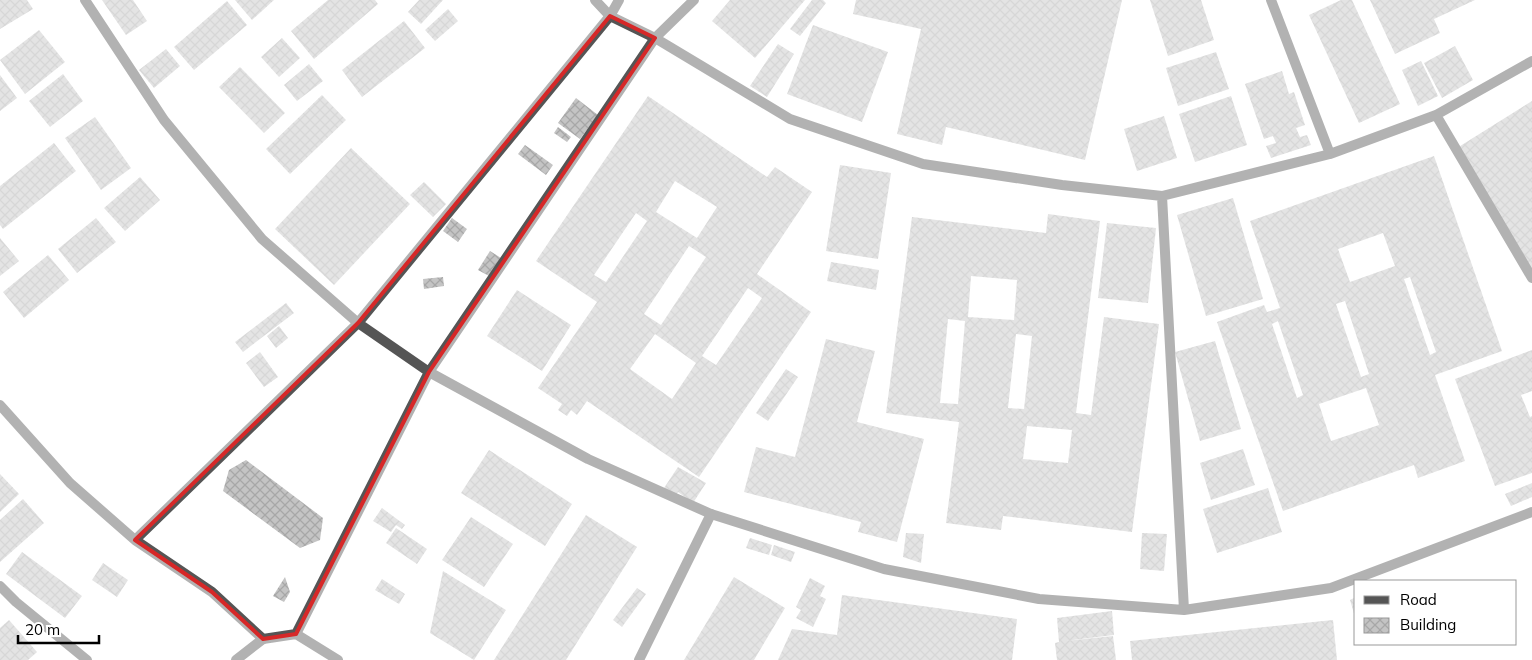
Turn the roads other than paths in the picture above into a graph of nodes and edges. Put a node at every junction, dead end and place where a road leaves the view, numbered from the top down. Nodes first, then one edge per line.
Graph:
1 (85, 0) edge
2 (595, 0) edge
3 (619, 0) edge
4 (694, 0) edge
5 (1271, 0) edge
6 (610, 16) junction
7 (655, 38) junction
8 (1532, 60) edge
9 (1436, 115) junction
10 (1330, 154) junction
11 (1162, 196) junction
12 (1532, 278) edge
13 (358, 323) junction
14 (429, 372) junction
15 (0, 405) edge
16 (1532, 512) edge
17 (711, 514) junction
18 (135, 540) junction
19 (0, 586) edge
20 (1184, 610) junction
21 (296, 634) junction
22 (263, 639) junction
23 (87, 660) edge
24 (236, 660) edge
25 (338, 660) edge
26 (639, 660) edge

1 - 13 street
2 - 6 street
3 - 6 street
4 - 7 street
5 - 10 street
6 - 7 street
6 - 13 street
7 - 11 street
7 - 14 street
8 - 9 street
9 - 10 street
9 - 12 street
10 - 11 street
11 - 20 street
13 - 14 street
13 - 18 street
14 - 17 street
14 - 21 street
15 - 18 street
16 - 20 street
17 - 20 street
17 - 26 street
18 - 22 street
19 - 23 street
21 - 22 street
21 - 25 street
22 - 24 street

